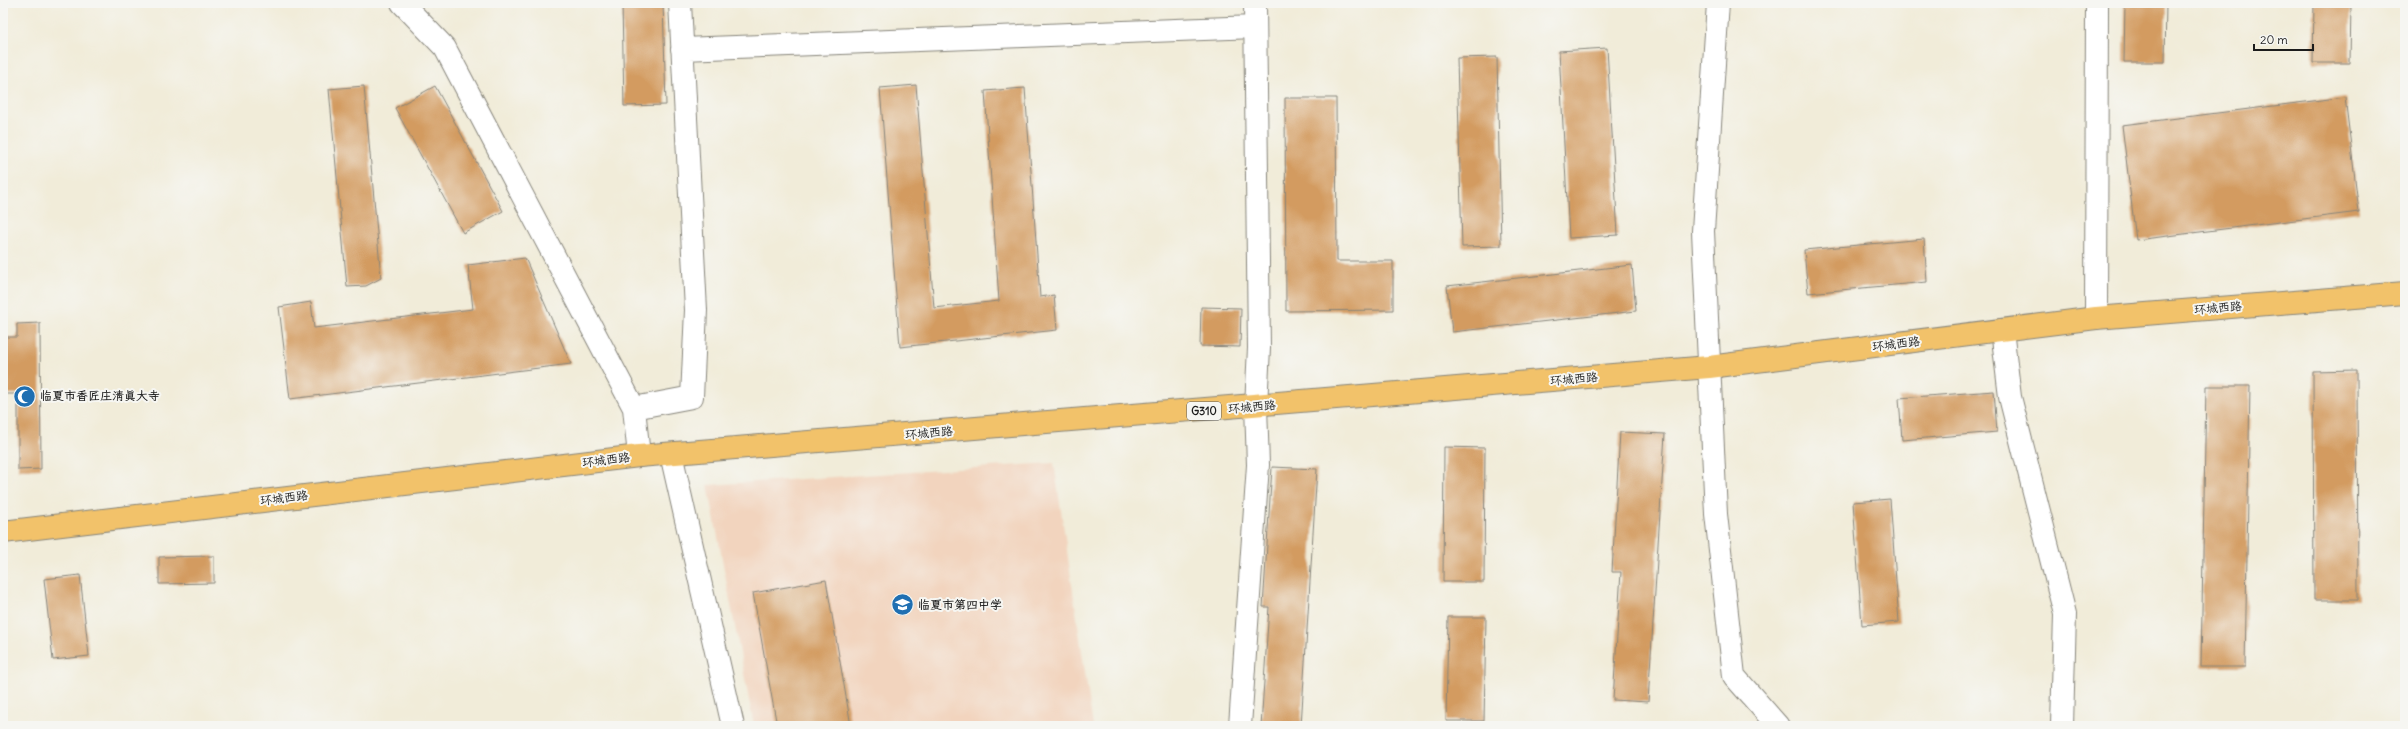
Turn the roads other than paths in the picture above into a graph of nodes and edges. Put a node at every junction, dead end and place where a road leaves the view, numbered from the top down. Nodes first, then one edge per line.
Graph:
1 (402, 3) edge
2 (680, 3) edge
3 (1255, 3) edge
4 (1718, 3) edge
5 (2097, 3) edge
6 (1255, 28) junction
7 (682, 50) junction
8 (2405, 293) edge
9 (2096, 318) junction
10 (2002, 330) junction
11 (1709, 367) junction
12 (1256, 406) junction
13 (634, 408) junction
14 (671, 454) junction
15 (639, 456) junction
16 (3, 532) edge
17 (733, 726) edge
18 (1240, 726) edge
19 (1778, 726) edge
20 (2062, 726) edge

1 - 13 street
2 - 7 street
3 - 6 street
4 - 11 street
5 - 9 street
6 - 7 street
6 - 12 street
7 - 13 street
8 - 9 highway, 环城西路 / G310
9 - 10 highway, 环城西路 / G310
10 - 11 highway, 环城西路 / G310
10 - 20 street
11 - 12 highway, 环城西路 / G310
11 - 19 street
12 - 14 highway, 环城西路 / G310
12 - 18 street
13 - 15 street
14 - 15 highway, 环城西路 / G310
14 - 17 street
15 - 16 highway, 环城西路 / G310

